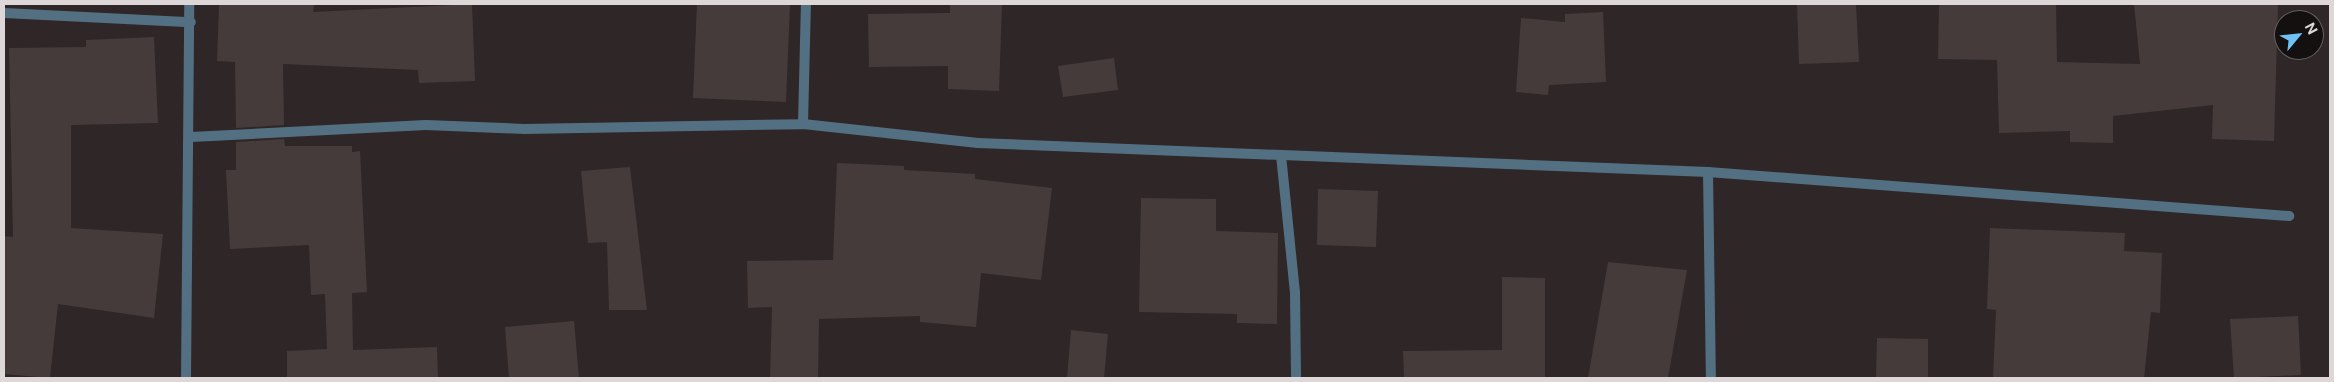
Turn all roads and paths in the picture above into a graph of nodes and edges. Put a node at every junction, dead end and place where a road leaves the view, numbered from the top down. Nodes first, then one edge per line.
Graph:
1 (189, 4) edge
2 (806, 4) edge
3 (4, 13) edge
4 (191, 22) junction
5 (803, 124) junction
6 (191, 137) junction
7 (1280, 155) junction
8 (1708, 172) junction
9 (2289, 216) dead end
10 (186, 378) edge
11 (1296, 378) edge
12 (1711, 378) edge

1 - 4 street
2 - 5 street
3 - 4 street
4 - 6 street
5 - 6 street
5 - 7 street
6 - 10 street
7 - 8 street
7 - 11 street
8 - 9 street
8 - 12 street

